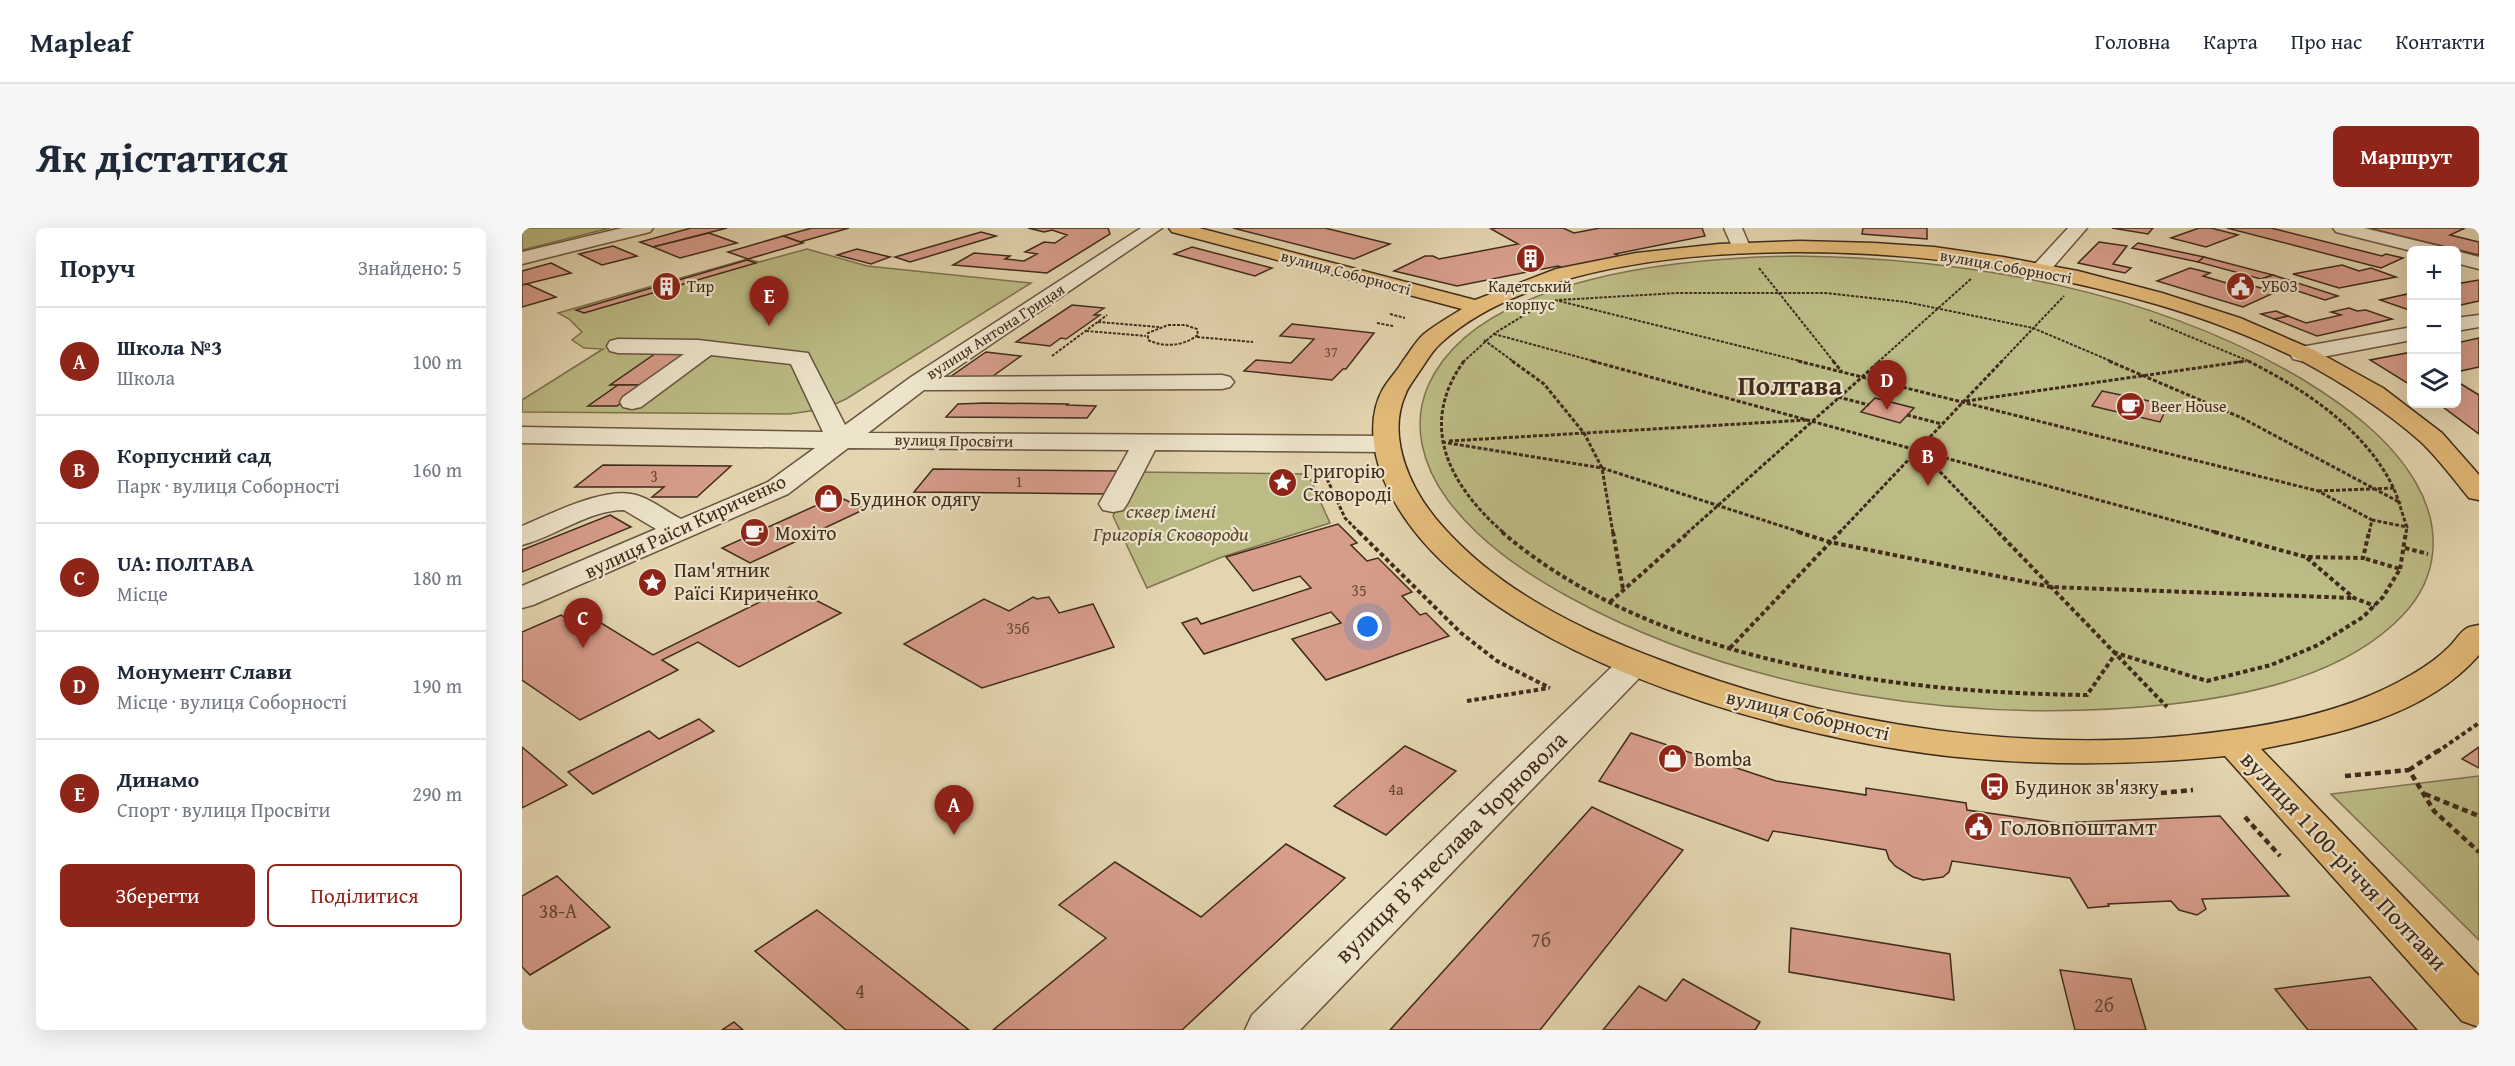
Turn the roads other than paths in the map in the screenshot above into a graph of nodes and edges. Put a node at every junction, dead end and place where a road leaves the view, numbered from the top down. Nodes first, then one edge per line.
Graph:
1 (644, 228) edge
2 (1153, 228) edge
3 (1178, 228) edge
4 (2078, 228) edge
5 (2342, 228) edge
6 (1737, 237) edge
7 (2415, 246) edge
8 (522, 258) edge
9 (2461, 258) edge
10 (2479, 262) edge
11 (2040, 270) junction
12 (1486, 320) junction
13 (2479, 321) edge
14 (2461, 324) edge
15 (2407, 334) edge
16 (618, 346) dead end
17 (706, 348) junction
18 (2301, 354) junction
19 (919, 382) junction
20 (1222, 382) dead end
21 (632, 402) dead end
22 (523, 436) edge
23 (840, 440) junction
24 (1146, 442) junction
25 (1387, 444) junction
26 (2479, 492) edge
27 (1113, 504) dead end
28 (680, 531) junction
29 (522, 536) edge
30 (522, 598) edge
31 (2479, 635) edge
32 (1634, 664) junction
33 (2234, 743) junction
34 (2479, 1006) edge
35 (1269, 1030) edge

1 - 8 street
2 - 19 street, вулиця Антона Грицая
3 - 12 main road, вулиця Соборності
4 - 11 street
5 - 7 street
6 - 11 main road, вулиця Соборності
6 - 12 main road, вулиця Соборності
9 - 10 street
11 - 18 main road, вулиця Соборності
12 - 25 main road, вулиця Соборності
13 - 14 street
15 - 18 street
16 - 17 street
17 - 21 street
17 - 23 street
18 - 26 main road, вулиця Соборності
19 - 20 street
19 - 23 street, вулиця Антона Грицая
22 - 23 street, вулиця Просвіти
23 - 24 street, вулиця Просвіти
23 - 28 street, вулиця Раїси Кириченко
24 - 25 street, вулиця Просвіти
24 - 27 street
25 - 32 main road, вулиця Соборності
28 - 29 street
28 - 30 street, вулиця Раїси Кириченко
31 - 33 main road, вулиця Соборності
32 - 33 main road, вулиця Соборності
32 - 35 street, вулиця Вʼячеслава Чорновола
33 - 34 main road, вулиця 1100-річчя Полтави

